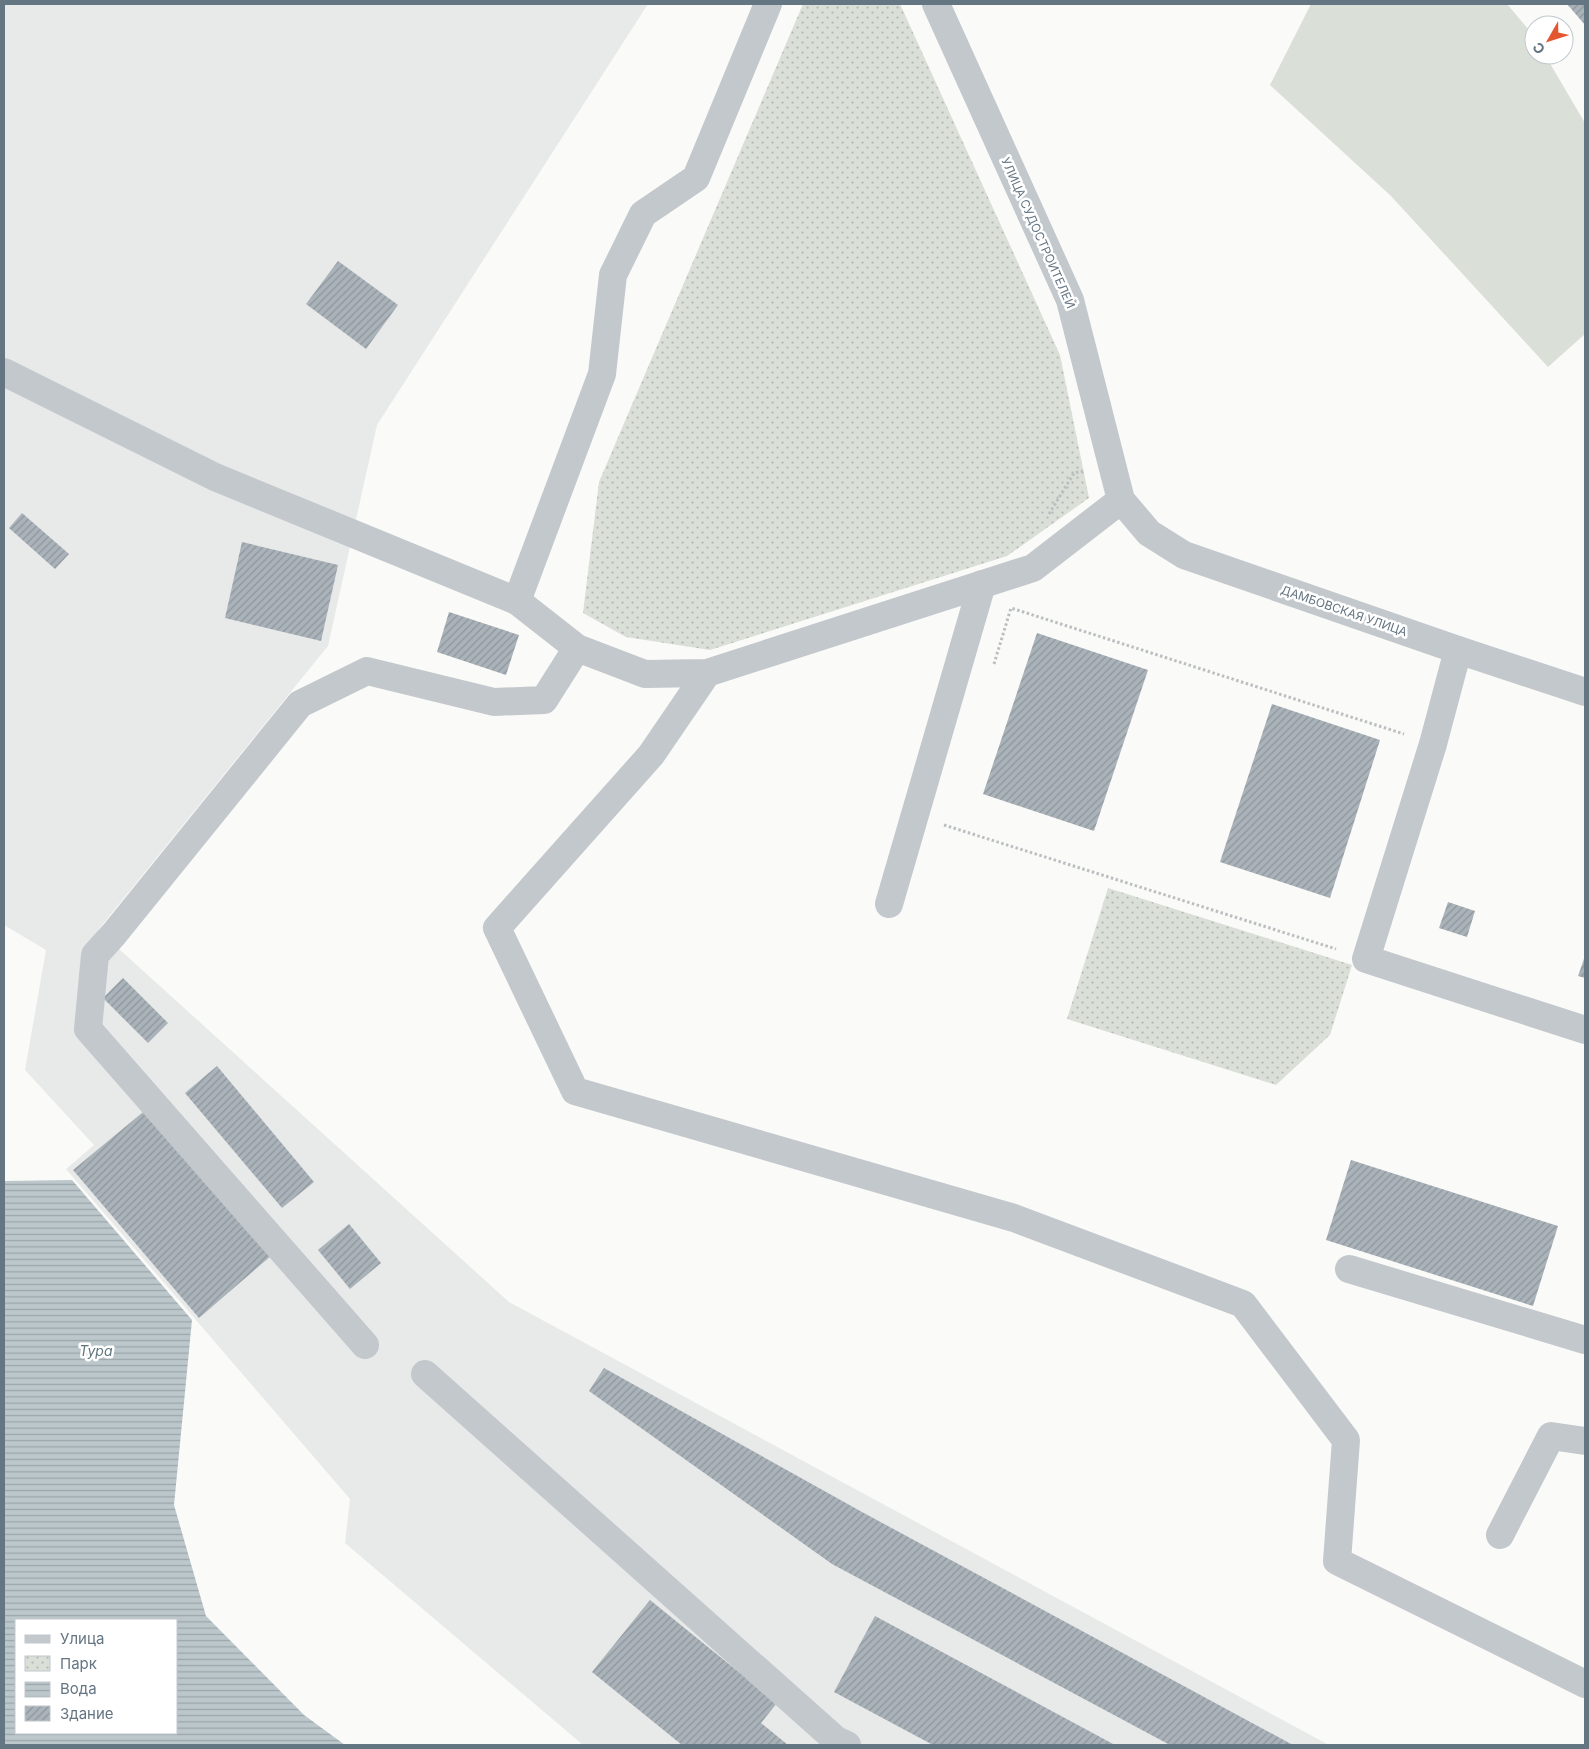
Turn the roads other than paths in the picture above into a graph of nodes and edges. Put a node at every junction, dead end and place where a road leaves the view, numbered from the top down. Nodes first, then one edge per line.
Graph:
1 (768, 4) edge
2 (936, 4) edge
3 (4, 372) edge
4 (1121, 500) junction
5 (982, 584) junction
6 (518, 601) junction
7 (577, 648) junction
8 (1458, 650) junction
9 (706, 673) junction
10 (1585, 692) edge
11 (889, 904) dead end
12 (1585, 1030) edge
13 (1349, 1269) dead end
14 (1585, 1340) edge
15 (365, 1345) dead end
16 (425, 1374) dead end
17 (1585, 1441) edge
18 (1500, 1535) dead end
19 (1585, 1684) edge
20 (847, 1745) edge

1 - 6 street
2 - 4 street, УЛИЦА СУДОСТРОИТЕЛЕЙ
3 - 6 street
4 - 5 street
4 - 8 street, ДАМБОВСКАЯ УЛИЦА
5 - 9 street
5 - 11 street
6 - 7 street
7 - 9 street
7 - 15 street
8 - 10 street, ДАМБОВСКАЯ УЛИЦА
8 - 12 street
9 - 19 street
13 - 14 street
16 - 20 street
17 - 18 street

